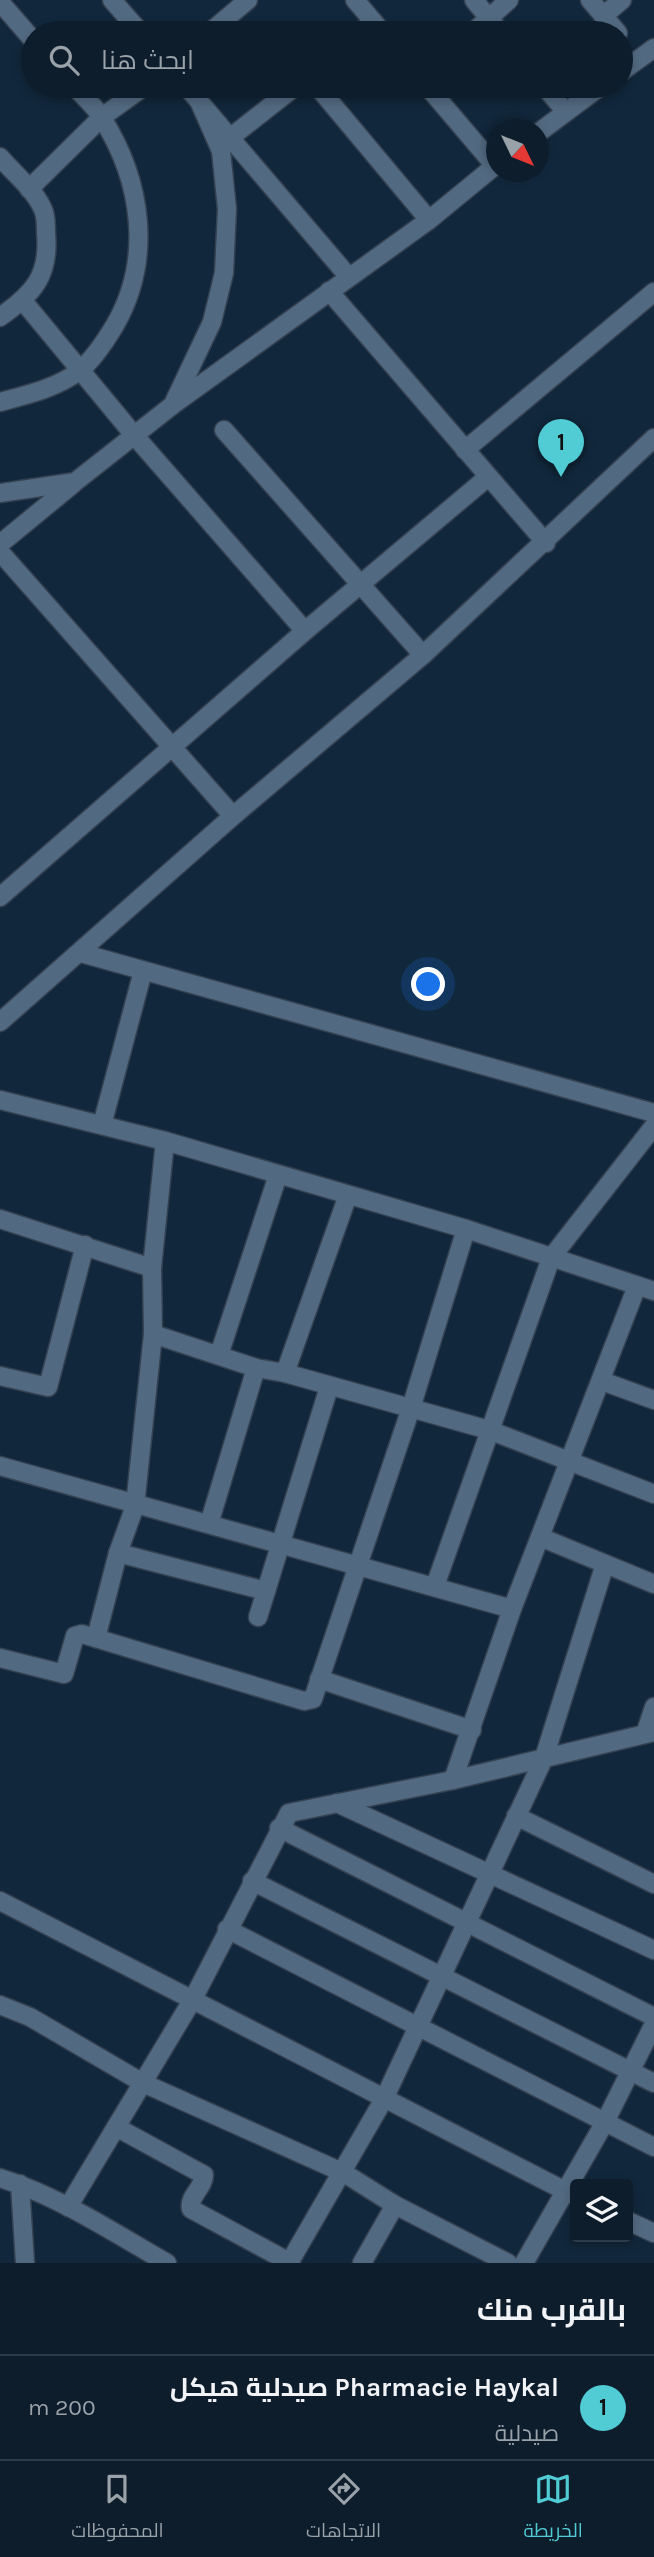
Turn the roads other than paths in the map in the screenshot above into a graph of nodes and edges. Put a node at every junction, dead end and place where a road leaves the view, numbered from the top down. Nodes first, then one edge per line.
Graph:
1 (247, 0) edge
2 (355, 0) edge
3 (474, 0) edge
4 (509, 0) edge
5 (590, 0) edge
6 (622, 0) edge
7 (113, 1) edge
8 (0, 2) edge
9 (603, 16) junction
10 (489, 18) junction
11 (130, 21) edge
12 (223, 21) edge
13 (367, 21) edge
14 (486, 21) edge
15 (491, 21) edge
16 (607, 21) edge
17 (21, 26) edge
18 (85, 98) edge
19 (128, 98) edge
20 (196, 98) edge
21 (281, 98) edge
22 (327, 98) edge
23 (437, 98) edge
24 (554, 98) edge
25 (585, 98) edge
26 (199, 101) junction
27 (566, 112) junction
28 (102, 117) junction
29 (549, 125) edge
30 (231, 137) junction
31 (486, 154) edge
32 (2, 163) edge
33 (486, 174) edge
34 (29, 189) junction
35 (429, 220) junction
36 (348, 276) junction
37 (328, 291) junction
38 (654, 292) edge
39 (23, 301) junction
40 (0, 317) edge
41 (79, 371) junction
42 (0, 402) edge
43 (174, 404) junction
44 (224, 430) dead end
45 (134, 435) junction
46 (654, 438) edge
47 (465, 450) junction
48 (488, 477) junction
49 (75, 482) junction
50 (0, 493) edge
51 (546, 543) junction
52 (0, 544) edge
53 (0, 552) edge
54 (360, 584) junction
55 (305, 631) junction
56 (423, 656) junction
57 (174, 745) junction
58 (233, 816) junction
59 (0, 897) edge
60 (80, 953) junction
61 (144, 971) junction
62 (0, 1022) edge
63 (0, 1101) edge
64 (654, 1113) edge
65 (102, 1125) junction
66 (654, 1126) edge
67 (165, 1141) junction
68 (278, 1175) junction
69 (348, 1195) junction
70 (0, 1219) edge
71 (466, 1229) junction
72 (85, 1245) junction
73 (551, 1258) junction
74 (152, 1268) junction
75 (645, 1288) edge
76 (153, 1335) junction
77 (219, 1354) junction
78 (256, 1368) junction
79 (285, 1373) junction
80 (0, 1376) edge
81 (602, 1381) junction
82 (329, 1387) junction
83 (654, 1400) edge
84 (411, 1408) junction
85 (489, 1430) junction
86 (571, 1461) junction
87 (0, 1466) edge
88 (654, 1494) edge
89 (135, 1506) junction
90 (209, 1524) junction
91 (540, 1537) junction
92 (279, 1546) junction
93 (118, 1553) junction
94 (358, 1564) junction
95 (605, 1564) junction
96 (654, 1584) edge
97 (435, 1586) junction
98 (266, 1591) junction
99 (512, 1609) junction
100 (258, 1617) dead end
101 (96, 1638) junction
102 (0, 1658) edge
103 (319, 1679) junction
104 (654, 1707) edge
105 (472, 1730) junction
106 (649, 1733) edge
107 (544, 1758) junction
108 (453, 1780) junction
109 (337, 1803) junction
110 (516, 1816) junction
111 (279, 1828) junction
112 (488, 1873) junction
113 (252, 1881) junction
114 (654, 1884) edge
115 (0, 1901) edge
116 (466, 1922) junction
117 (227, 1929) junction
118 (654, 1950) edge
119 (442, 1976) junction
120 (194, 1999) junction
121 (0, 2005) edge
122 (654, 2017) edge
123 (654, 2024) edge
124 (419, 2027) junction
125 (631, 2071) junction
126 (143, 2083) junction
127 (654, 2083) edge
128 (384, 2099) junction
129 (605, 2122) junction
130 (116, 2127) junction
131 (654, 2147) edge
132 (344, 2173) junction
133 (0, 2178) edge
134 (577, 2179) edge
135 (20, 2184) junction
136 (570, 2194) edge
137 (395, 2205) junction
138 (68, 2207) junction
139 (633, 2223) edge
140 (654, 2233) edge
141 (368, 2261) edge
142 (25, 2263) edge
143 (167, 2263) edge
144 (290, 2263) edge
145 (508, 2263) edge
146 (524, 2263) edge

1 - 12 street
2 - 13 street
3 - 10 street
4 - 10 street
5 - 9 street
6 - 9 street
7 - 11 street
8 - 17 street
9 - 16 street
10 - 14 street
10 - 15 street
18 - 28 street
19 - 28 street
20 - 26 street
21 - 30 street
22 - 35 street
23 - 31 street
24 - 27 street
25 - 27 street
26 - 30 street
26 - 43 street
27 - 29 street
28 - 34 street
28 - 41 street
30 - 36 street
32 - 34 street
33 - 35 street
34 - 39 street
35 - 36 street
36 - 37 street
37 - 43 street
37 - 47 street
38 - 47 street
39 - 40 street
39 - 41 street
41 - 42 street
41 - 45 street
43 - 45 street
44 - 54 street
45 - 49 street
45 - 55 street
46 - 51 street
47 - 48 street
48 - 51 street
48 - 54 street
49 - 50 street
49 - 52 street
51 - 56 street
53 - 57 street
54 - 55 street
54 - 56 street
55 - 57 street
56 - 58 street
57 - 58 street
57 - 59 street
58 - 60 street
60 - 61 street
60 - 62 street
61 - 64 street
61 - 65 street
63 - 65 street
65 - 67 street
66 - 73 street
67 - 68 street
67 - 74 street
68 - 69 street
68 - 77 street
69 - 71 street
69 - 79 street
70 - 72 street
71 - 73 street
71 - 84 street
72 - 74 street
72 - 80 street
73 - 75 street
73 - 85 street
74 - 76 street
75 - 81 street
76 - 77 street
76 - 89 street
77 - 78 street
78 - 79 street
78 - 90 street
79 - 82 street
81 - 83 street
81 - 86 street
82 - 84 street
82 - 92 street
84 - 85 street
84 - 94 street
85 - 86 street
85 - 97 street
86 - 88 street
86 - 91 street
87 - 89 street
89 - 90 street
89 - 93 street
90 - 92 street
91 - 95 street
91 - 99 street
92 - 94 street
92 - 98 street
93 - 98 street
93 - 101 street
94 - 97 street
94 - 103 street
95 - 96 street
95 - 107 street
97 - 99 street
98 - 100 street
99 - 105 street
101 - 102 street
101 - 103 street
103 - 105 street
104 - 106 street
105 - 108 street
106 - 107 street
107 - 108 street
107 - 110 street
108 - 109 street
109 - 111 street
109 - 112 street
110 - 112 street
110 - 114 street
111 - 113 street
111 - 116 street
112 - 116 street
112 - 118 street
113 - 117 street
113 - 119 street
115 - 120 street
116 - 119 street
116 - 122 street
117 - 120 street
117 - 124 street
119 - 124 street
119 - 125 street
120 - 126 street
120 - 128 street
121 - 126 street
123 - 125 street
124 - 128 street
124 - 129 street
125 - 127 street
125 - 129 street
126 - 130 street
126 - 132 street
128 - 132 street
128 - 136 street
129 - 131 street
129 - 134 street
130 - 138 street
130 - 144 street
132 - 137 street
132 - 144 street
133 - 135 street
135 - 138 street
135 - 142 street
136 - 146 street
137 - 141 street
137 - 145 street
138 - 143 street
139 - 140 street

